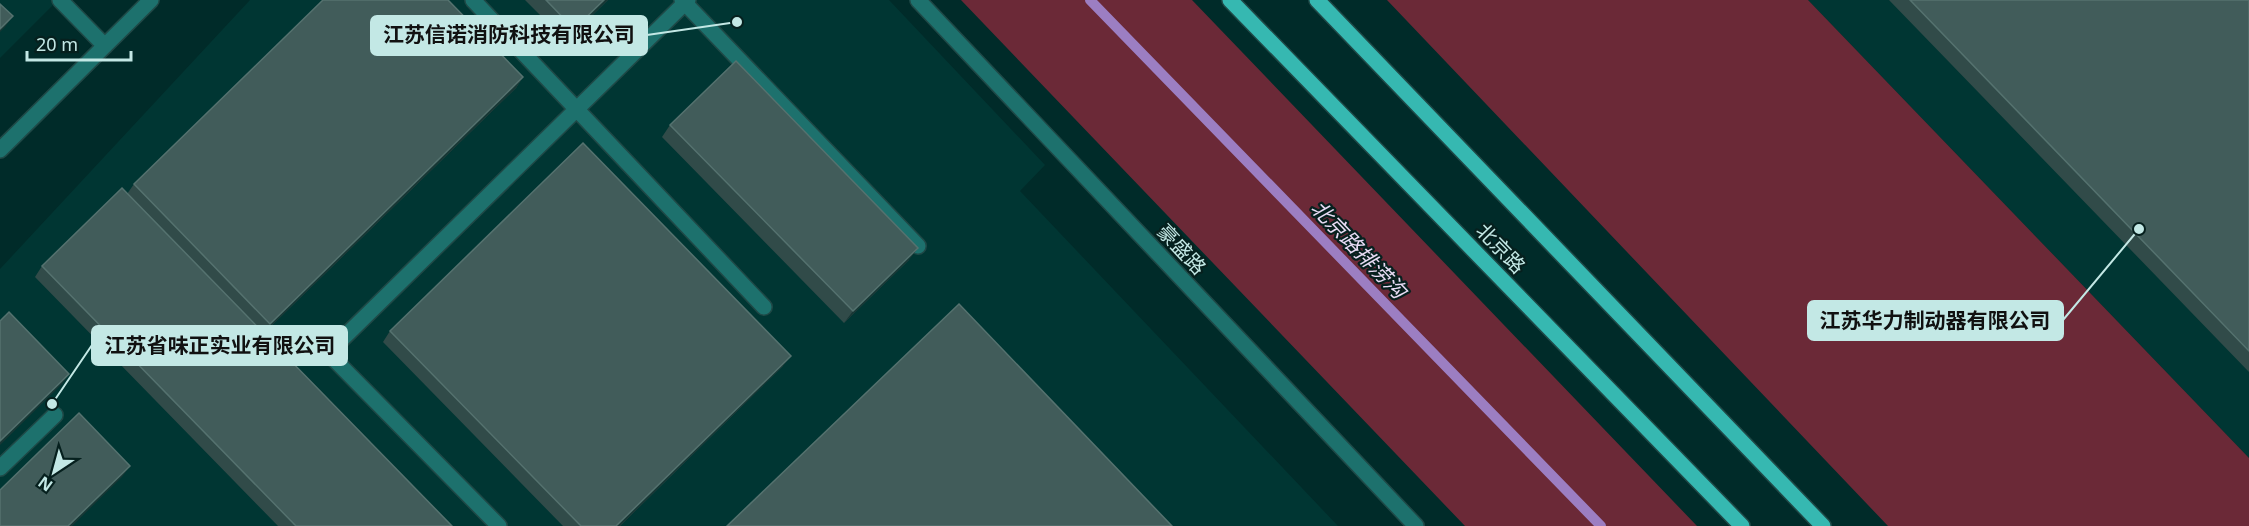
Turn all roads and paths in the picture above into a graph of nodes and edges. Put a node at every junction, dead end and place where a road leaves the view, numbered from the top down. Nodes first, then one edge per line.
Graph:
1 (60, 0) edge
2 (151, 0) edge
3 (473, 0) edge
4 (918, 0) edge
5 (1230, 0) edge
6 (1317, 0) edge
7 (685, 1) edge
8 (105, 46) junction
9 (577, 109) junction
10 (0, 150) edge
11 (918, 246) edge
12 (764, 307) dead end
13 (55, 415) dead end
14 (0, 468) edge
15 (499, 526) edge
16 (1416, 526) edge
17 (1742, 526) edge
18 (1823, 526) edge

1 - 8 street
2 - 8 street
3 - 9 street
4 - 16 street, 豪盛路
5 - 17 main road, 北京路
6 - 18 main road, 北京路
7 - 9 street
7 - 11 street
8 - 10 street
9 - 12 street
9 - 15 street
13 - 14 street

